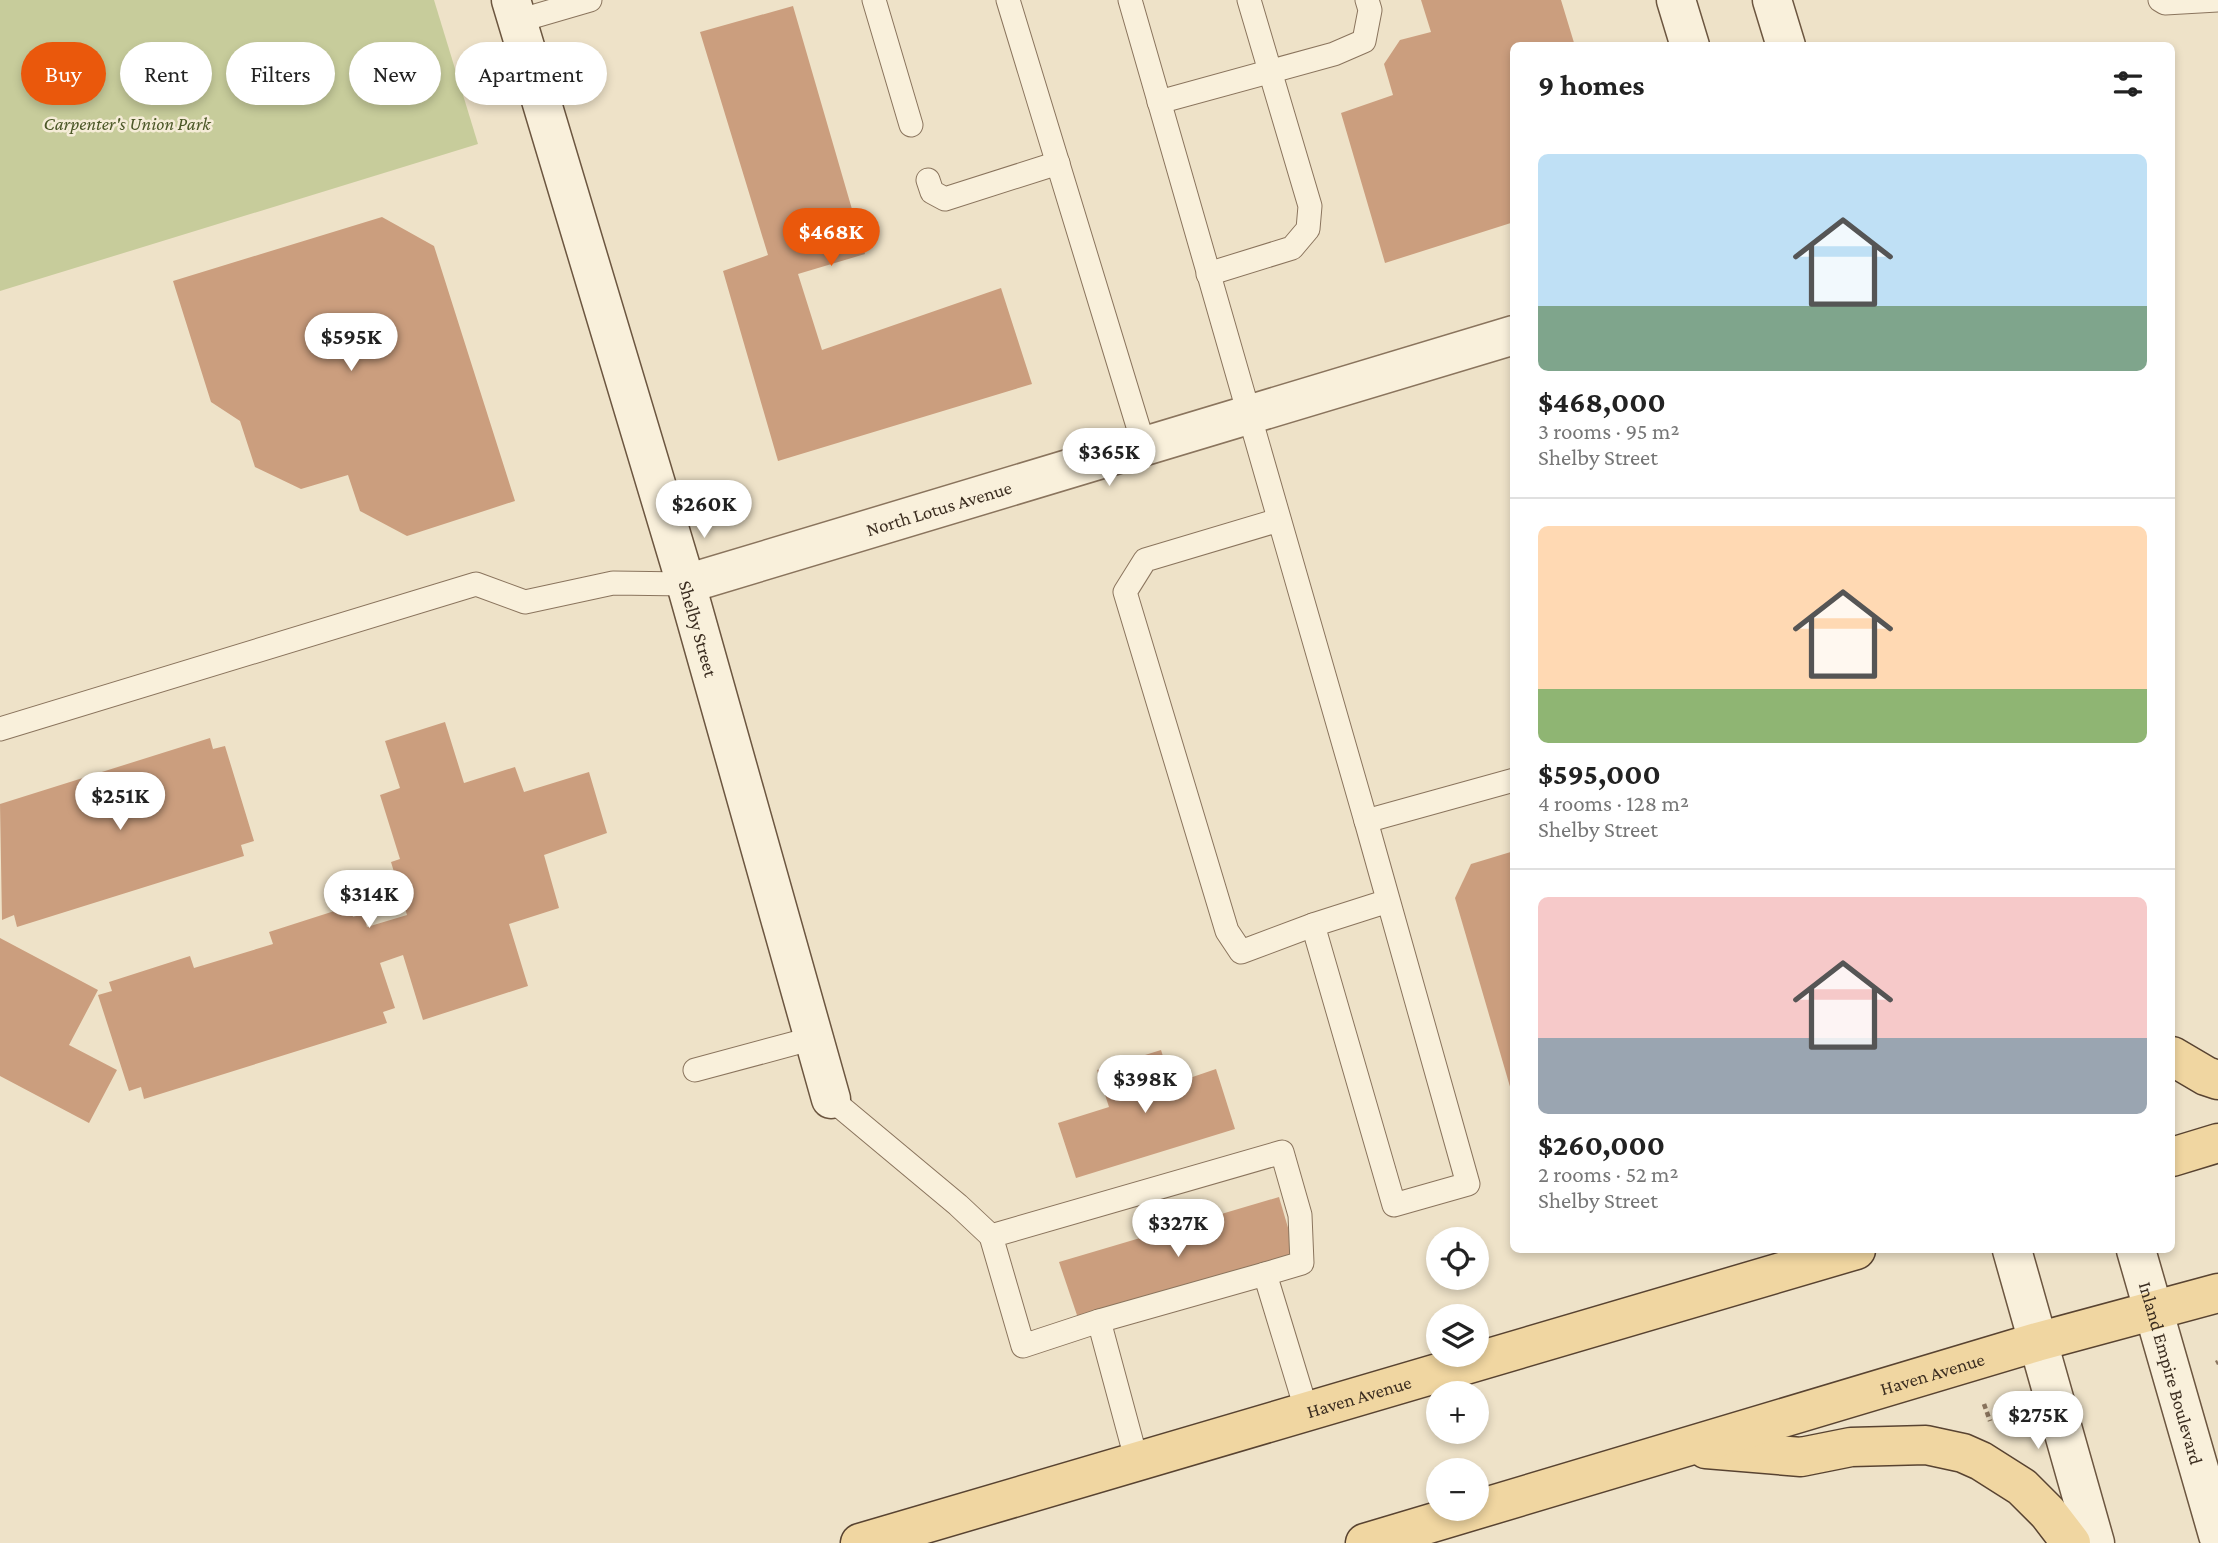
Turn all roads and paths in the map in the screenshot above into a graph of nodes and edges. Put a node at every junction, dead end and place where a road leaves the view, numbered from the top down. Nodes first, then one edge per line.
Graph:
1 (590, 0) edge
2 (874, 0) edge
3 (1008, 0) edge
4 (1130, 0) edge
5 (1250, 0) edge
6 (1367, 0) edge
7 (1676, 0) edge
8 (1772, 0) edge
9 (2160, 0) edge
10 (2218, 0) edge
11 (514, 10) edge
12 (1689, 42) edge
13 (1785, 42) edge
14 (1271, 72) junction
15 (1159, 102) junction
16 (911, 125) dead end
17 (1058, 163) junction
18 (928, 180) dead end
19 (1208, 274) junction
20 (1510, 335) edge
21 (1248, 415) junction
22 (1144, 446) junction
23 (1279, 520) junction
24 (686, 584) junction
25 (0, 729) edge
26 (1510, 781) edge
27 (1366, 821) junction
28 (1388, 901) junction
29 (1313, 925) junction
30 (814, 1038) junction
31 (2175, 1058) edge
32 (695, 1070) dead end
33 (2218, 1080) edge
34 (831, 1099) joint
35 (2218, 1143) edge
36 (2175, 1156) edge
37 (991, 1236) junction
38 (1846, 1253) edge
39 (2013, 1253) edge
40 (2137, 1253) edge
41 (1265, 1274) junction
42 (2218, 1293) edge
43 (2154, 1312) junction
44 (1099, 1321) junction
45 (2037, 1342) junction
46 (1984, 1404) dead end
47 (1307, 1412) junction
48 (2025, 1419) dead end
49 (1686, 1447) junction
50 (1137, 1462) junction
51 (2218, 1535) edge
52 (860, 1543) edge
53 (1364, 1543) edge
54 (2071, 1543) edge
55 (2095, 1543) edge

1 - 11 lane
2 - 16 lane
3 - 17 lane
4 - 15 lane
5 - 14 lane
6 - 14 lane
7 - 12 street
8 - 13 street
9 - 10 lane
11 - 24 street, Shelby Street
14 - 15 lane
14 - 19 lane
15 - 19 lane
17 - 18 lane
17 - 22 lane
19 - 21 lane
20 - 21 street, North Lotus Avenue
21 - 22 street, North Lotus Avenue
21 - 23 lane
22 - 24 street, North Lotus Avenue
23 - 27 lane
23 - 29 lane
24 - 25 lane
24 - 30 street, Shelby Street
26 - 27 lane
27 - 28 lane
28 - 29 lane
28 - 29 lane
30 - 32 lane
30 - 34 street, Shelby Street
31 - 33 main road
34 - 37 lane
35 - 36 main road
37 - 41 lane
37 - 44 lane
38 - 47 main road, Haven Avenue
39 - 45 street
40 - 43 street, Inland Empire Boulevard
41 - 44 lane
41 - 47 lane
42 - 43 main road, Haven Avenue
43 - 45 main road, Haven Avenue
43 - 51 street, Inland Empire Boulevard
44 - 50 lane
45 - 49 main road, Haven Avenue
45 - 55 street
46 - 48 path
47 - 50 main road, Haven Avenue
49 - 53 main road, Haven Avenue
49 - 54 main road
50 - 52 main road, Haven Avenue

